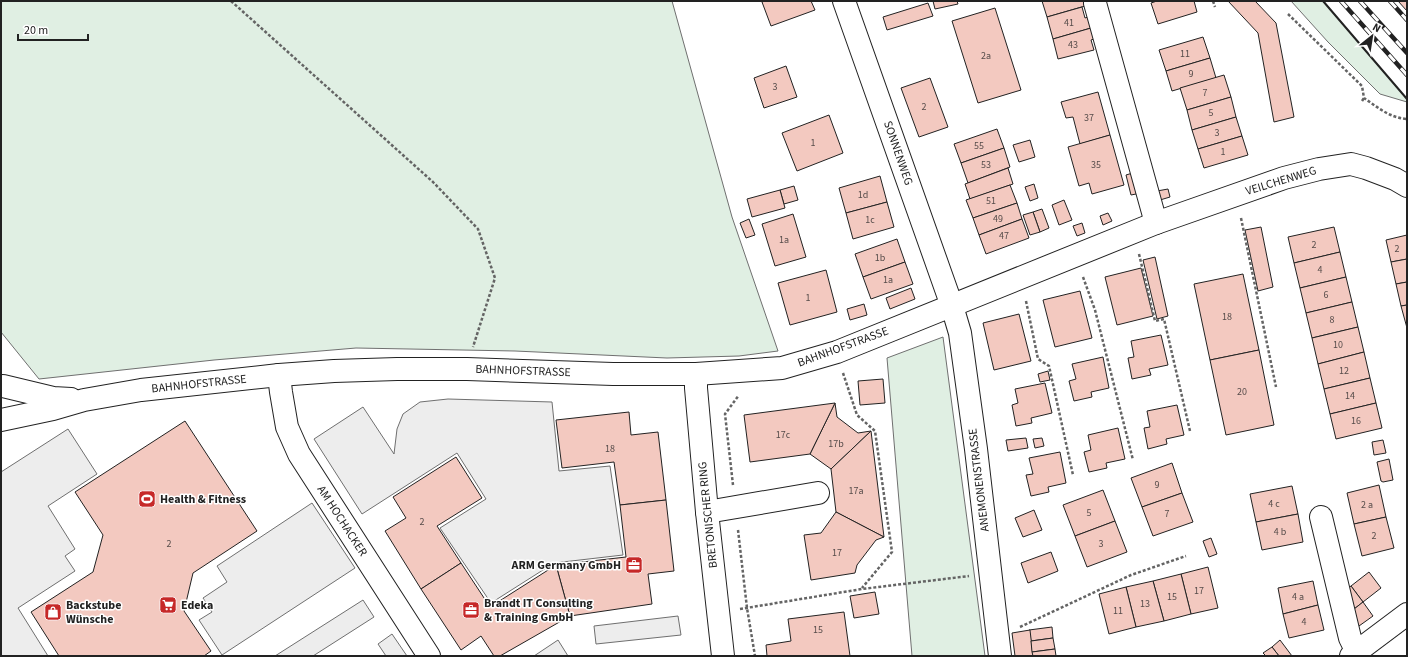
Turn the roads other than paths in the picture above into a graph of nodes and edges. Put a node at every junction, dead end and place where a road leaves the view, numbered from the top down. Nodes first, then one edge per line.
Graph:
1 (844, 1) edge
2 (1095, 3) dead end
3 (1407, 186) edge
4 (1156, 224) junction
5 (952, 306) junction
6 (696, 374) junction
7 (279, 375) junction
8 (2, 384) edge
9 (84, 400) junction
10 (1, 414) edge
11 (1, 420) edge
12 (818, 493) dead end
13 (707, 512) junction
14 (1321, 517) dead end
15 (1407, 614) edge
16 (1354, 654) edge
17 (429, 656) edge
18 (723, 656) edge
19 (1000, 656) edge

1 - 5 street, SONNENWEG
2 - 4 street
3 - 4 street, VEILCHENWEG
4 - 5 street, VEILCHENWEG
5 - 6 street, BAHNHOFSTRASSE
5 - 19 street, ANEMONENSTRASSE
6 - 7 street, BAHNHOFSTRASSE
6 - 13 street, BRETONISCHER RING
7 - 9 street, BAHNHOFSTRASSE
7 - 17 street, AM HOCHACKER
8 - 9 street, BAHNHOFSTRASSE
8 - 10 street, BAHNHOFSTRASSE
9 - 11 street, BAHNHOFSTRASSE
12 - 13 street
13 - 18 street, BRETONISCHER RING
14 - 16 street
15 - 16 street

